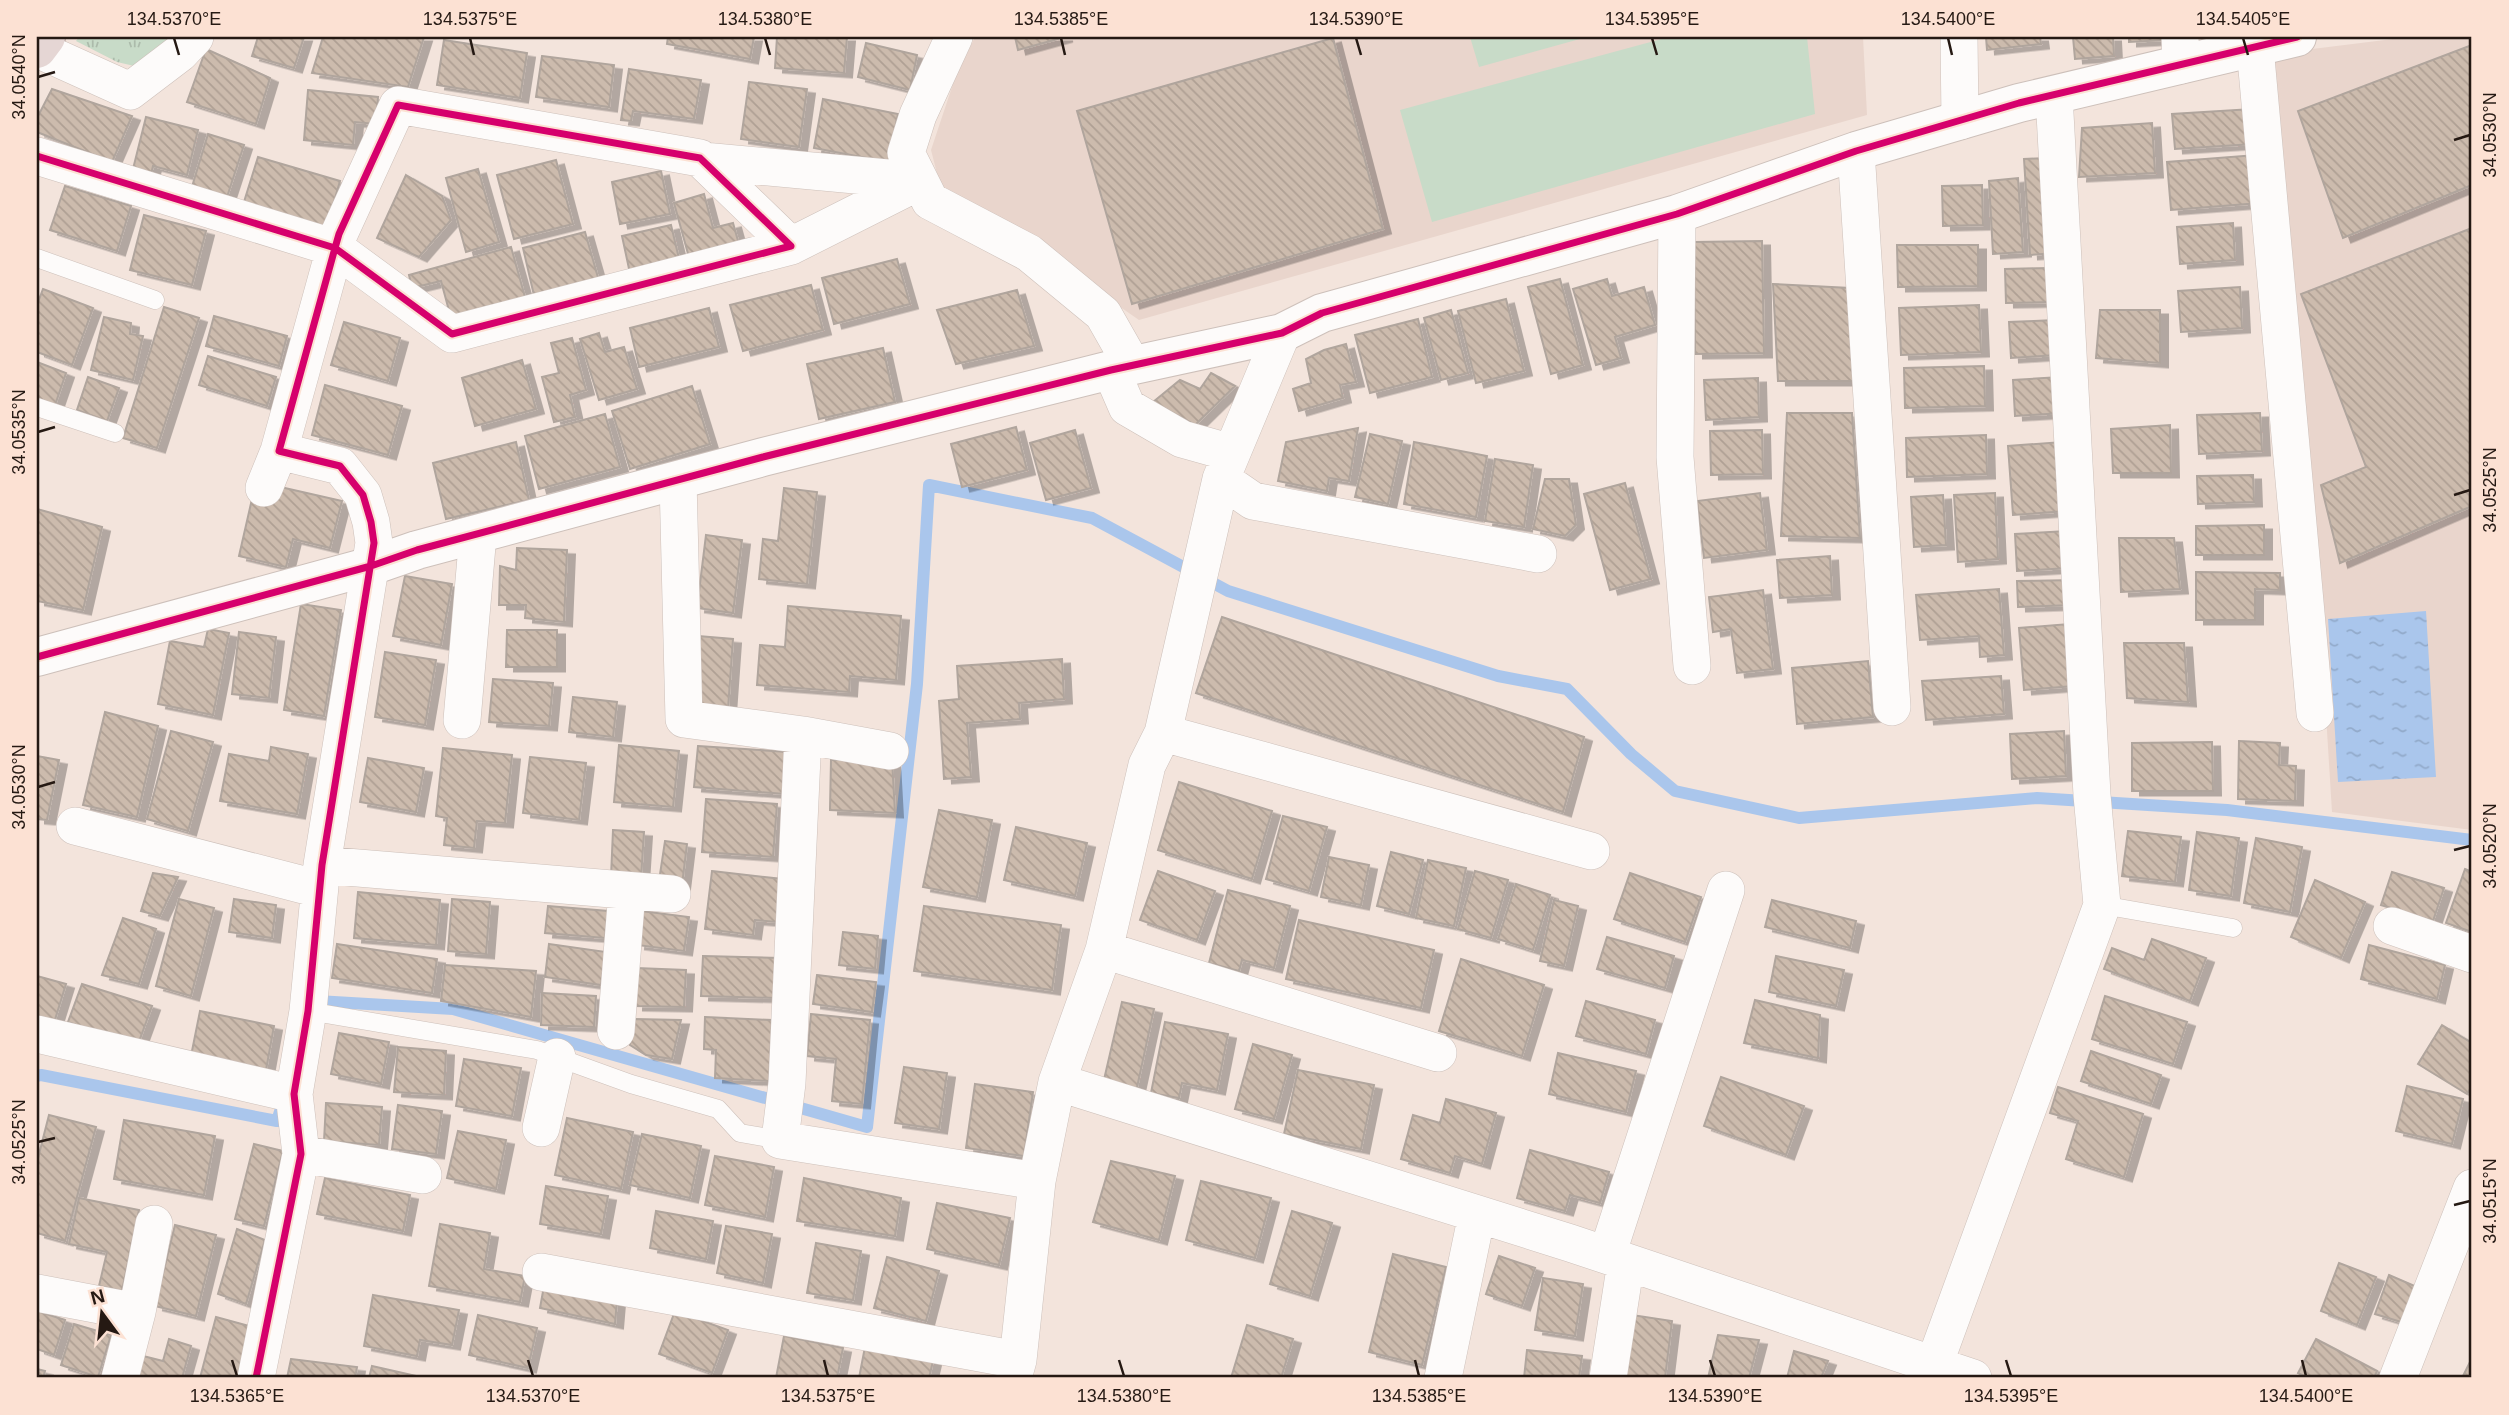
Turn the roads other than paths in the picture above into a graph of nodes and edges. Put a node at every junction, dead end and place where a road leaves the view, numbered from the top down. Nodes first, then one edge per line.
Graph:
1 (46, 37) edge
2 (195, 37) edge
3 (954, 37) edge
4 (1959, 37) edge
5 (2297, 37) edge
6 (2255, 47) junction
7 (37, 49) edge
8 (2181, 51) edge
9 (2054, 95) junction
10 (1960, 121) junction
11 (1856, 151) junction
12 (37, 156) edge
13 (703, 162) junction
14 (920, 181) junction
15 (1677, 214) junction
16 (791, 246) junction
17 (335, 248) junction
18 (37, 258) edge
19 (155, 300) dead end
20 (1282, 333) junction
21 (1122, 368) junction
22 (37, 407) edge
23 (115, 433) dead end
24 (279, 451) junction
25 (1226, 466) junction
26 (678, 480) junction
27 (264, 488) dead end
28 (478, 534) junction
29 (1538, 554) dead end
30 (372, 566) junction
31 (37, 657) edge
32 (1692, 666) dead end
33 (1892, 707) dead end
34 (2315, 713) dead end
35 (462, 720) dead end
36 (1163, 733) junction
37 (803, 735) junction
38 (890, 751) dead end
39 (75, 826) dead end
40 (1591, 851) dead end
41 (320, 877) junction
42 (1726, 890) dead end
43 (627, 891) junction
44 (672, 894) dead end
45 (2102, 905) junction
46 (2392, 926) dead end
47 (2233, 928) dead end
48 (1104, 950) junction
49 (2472, 954) edge
50 (307, 1011) junction
51 (616, 1031) dead end
52 (37, 1034) edge
53 (1438, 1053) dead end
54 (557, 1057) junction
55 (1057, 1082) junction
56 (294, 1094) junction
57 (541, 1128) dead end
58 (780, 1140) junction
59 (301, 1153) junction
60 (423, 1175) dead end
61 (1037, 1181) junction
62 (2472, 1188) edge
63 (1477, 1214) junction
64 (154, 1224) dead end
65 (1617, 1259) junction
66 (541, 1272) dead end
67 (37, 1293) edge
68 (137, 1312) junction
69 (1934, 1365) junction
70 (1016, 1369) edge
71 (120, 1378) edge
72 (256, 1378) edge
73 (1443, 1378) edge
74 (1608, 1378) edge
75 (1973, 1378) edge
76 (2398, 1378) edge

1 - 7 highway
2 - 7 street
3 - 14 street
4 - 10 street
5 - 6 street
6 - 8 street
6 - 34 street
8 - 9 street
9 - 10 street
9 - 45 street
10 - 11 street
11 - 15 street
11 - 33 street
12 - 17 street
13 - 14 street
13 - 16 street
13 - 17 street
14 - 16 street
14 - 21 street
15 - 20 street
15 - 32 street
16 - 17 street
17 - 24 street
18 - 19 lane
20 - 21 street
20 - 25 street
21 - 25 street
21 - 26 street
22 - 23 lane
24 - 27 street
24 - 30 street
25 - 29 street
25 - 36 street
26 - 28 street
26 - 37 street
28 - 30 street
28 - 35 street
30 - 31 street
30 - 41 street
36 - 40 street
36 - 48 street
37 - 38 street
37 - 58 street
39 - 41 street
41 - 43 street
41 - 50 street
42 - 65 street
43 - 44 street
43 - 51 street
45 - 47 lane
45 - 69 street
46 - 49 street
48 - 53 street
48 - 55 street
50 - 54 lane
50 - 56 street
52 - 56 street
54 - 57 street
54 - 58 lane
55 - 61 street
55 - 63 street
56 - 59 street
58 - 61 street
59 - 60 street
59 - 72 street
61 - 70 street
62 - 76 street
63 - 65 street
63 - 73 street
64 - 68 street
65 - 69 street
65 - 74 street
66 - 70 street
67 - 68 street
68 - 71 street
69 - 75 street

